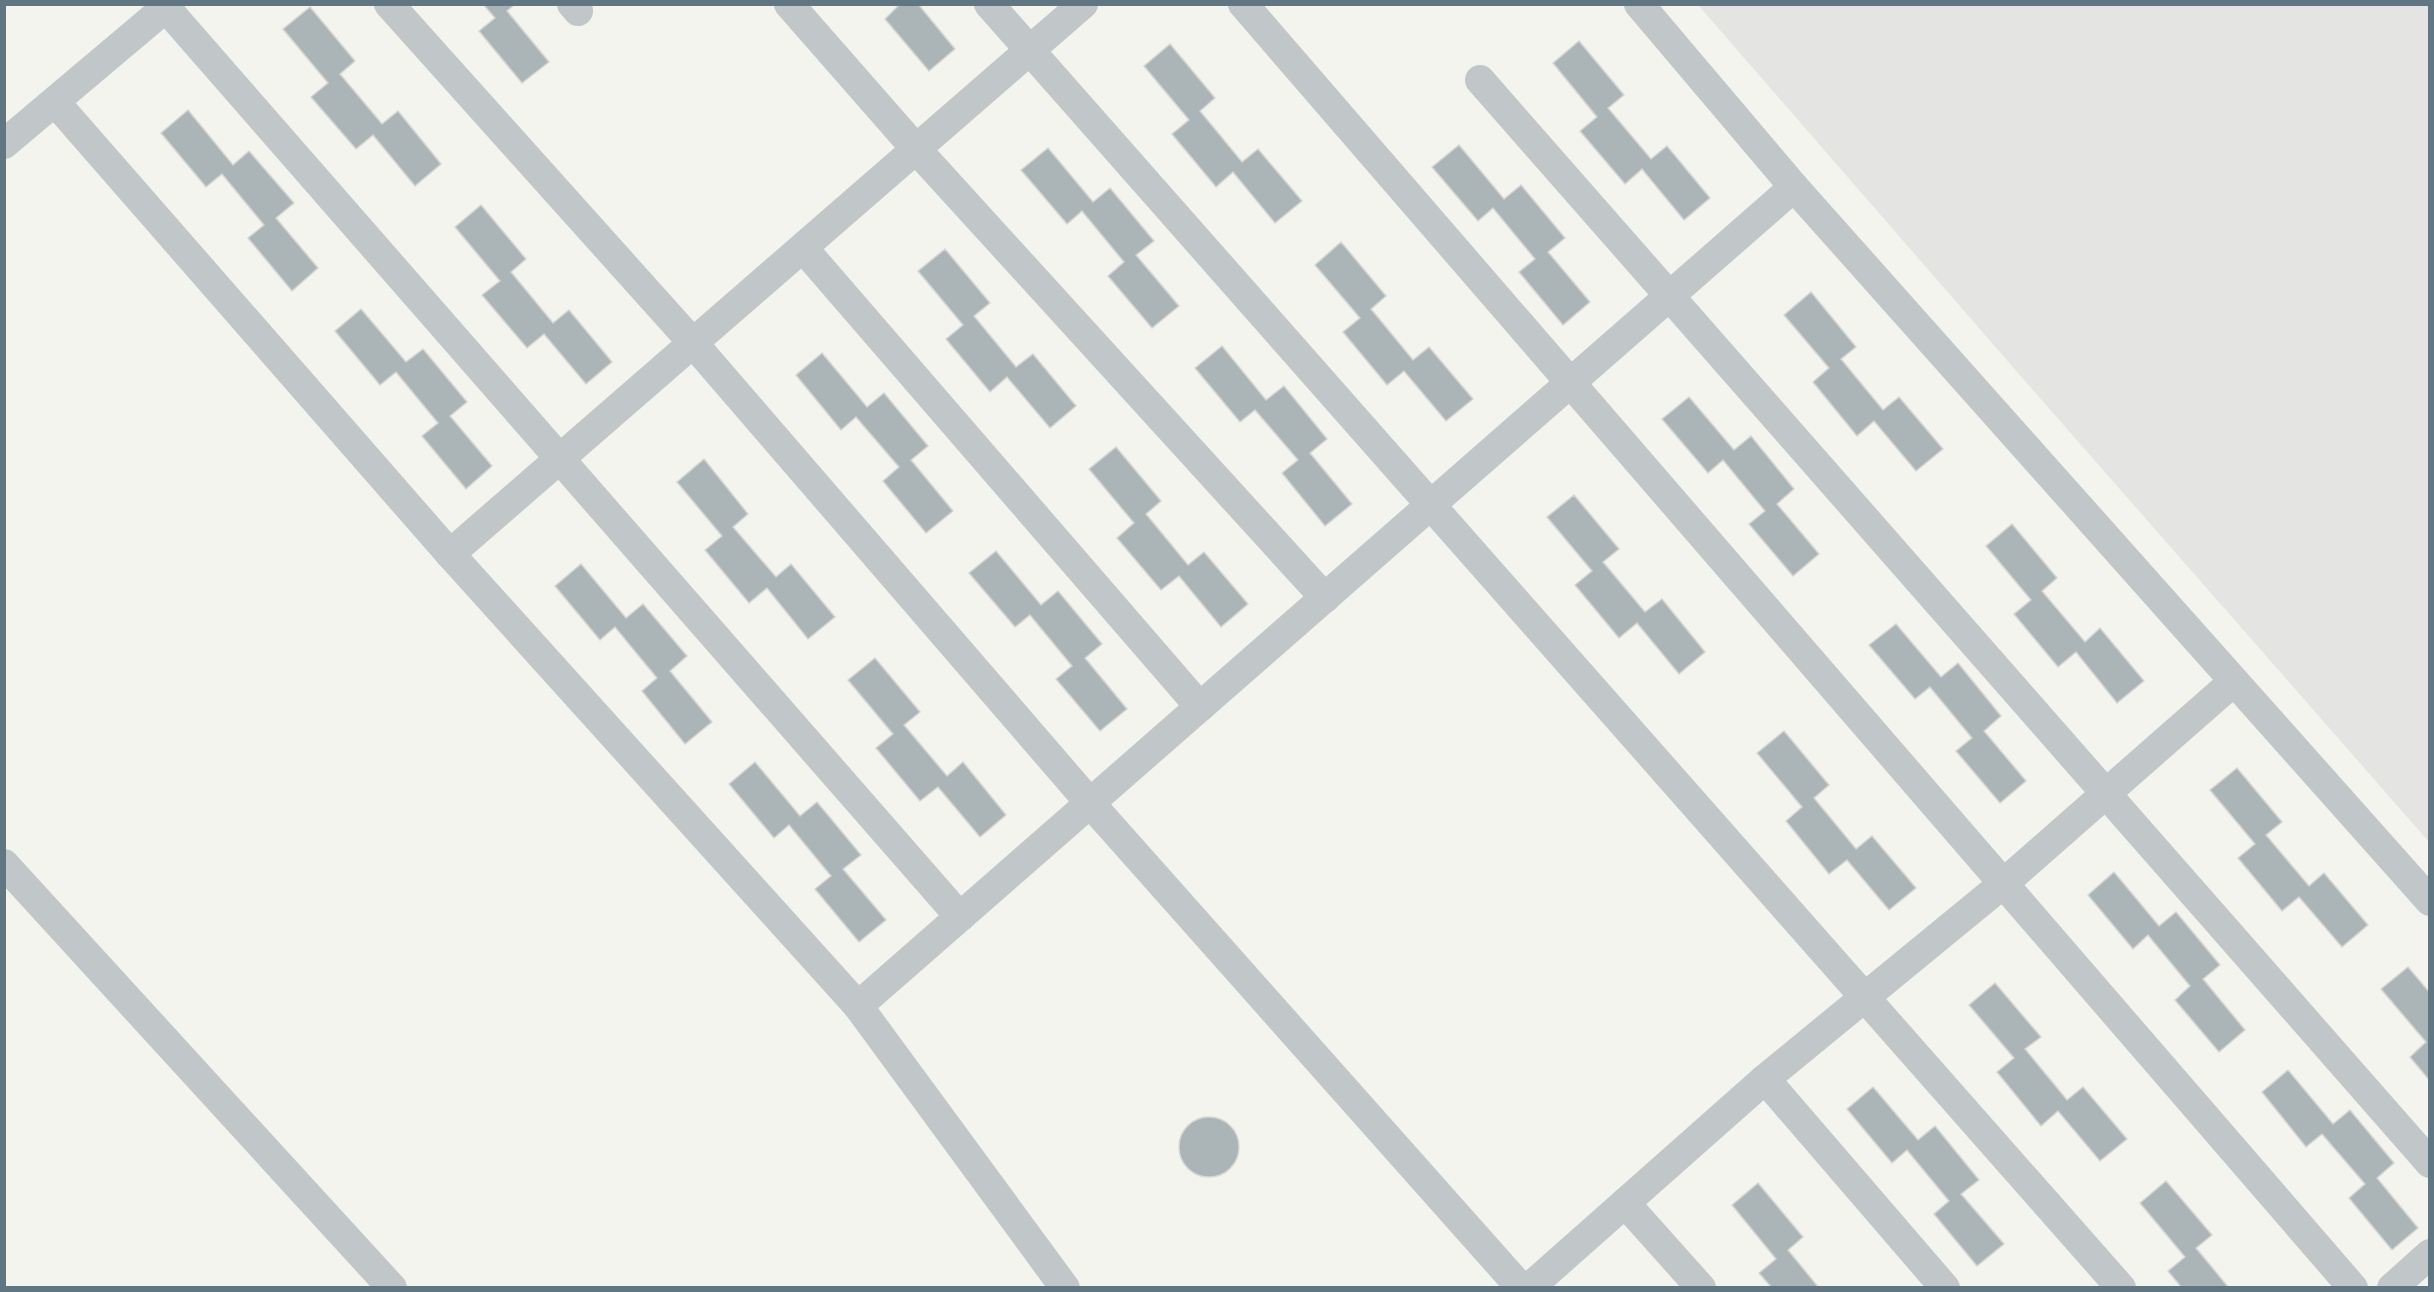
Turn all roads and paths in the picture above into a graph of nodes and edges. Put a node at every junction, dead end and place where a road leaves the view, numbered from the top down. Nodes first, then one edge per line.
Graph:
1 (389, 4) edge
2 (789, 4) edge
3 (988, 4) edge
4 (1083, 4) edge
5 (1243, 4) edge
6 (1639, 4) edge
7 (168, 6) edge
8 (1030, 51) junction
9 (1480, 80) dead end
10 (56, 103) junction
11 (4, 144) edge
12 (916, 149) junction
13 (1794, 187) junction
14 (802, 248) junction
15 (1669, 296) junction
16 (693, 343) junction
17 (1570, 383) junction
18 (560, 458) junction
19 (1431, 505) junction
20 (450, 554) junction
21 (1325, 598) junction
22 (2233, 682) junction
23 (1200, 707) junction
24 (2106, 794) junction
25 (1090, 803) junction
26 (4, 864) edge
27 (2004, 884) junction
28 (2430, 901) edge
29 (960, 917) junction
30 (1865, 998) junction
31 (858, 1006) junction
32 (1766, 1079) junction
33 (2430, 1163) edge
34 (1625, 1203) junction
35 (2430, 1254) edge
36 (390, 1287) edge
37 (1065, 1287) edge
38 (1521, 1287) edge
39 (1529, 1287) edge
40 (1701, 1287) edge
41 (1945, 1287) edge
42 (2121, 1287) edge
43 (2353, 1287) edge
44 (2392, 1287) edge

1 - 16 street
2 - 12 street
3 - 8 street
4 - 8 street
5 - 17 street
6 - 13 street
7 - 10 street
7 - 18 street
8 - 12 street
8 - 19 street
9 - 15 street
10 - 11 street
10 - 20 street
12 - 14 street
12 - 21 street
13 - 15 street
13 - 22 street
14 - 16 street
14 - 23 street
15 - 17 street
15 - 24 street
16 - 18 street
16 - 25 street
17 - 19 street
17 - 27 street
18 - 20 street
18 - 29 street
19 - 21 street
19 - 30 street
20 - 31 street
21 - 23 street
22 - 24 street
22 - 28 street
23 - 25 street
24 - 27 street
24 - 33 street
25 - 29 street
25 - 38 street
26 - 36 street
27 - 30 street
27 - 43 street
29 - 31 street
30 - 32 street
30 - 42 street
31 - 37 street
32 - 34 street
32 - 41 street
34 - 39 street
34 - 40 street
35 - 44 street

